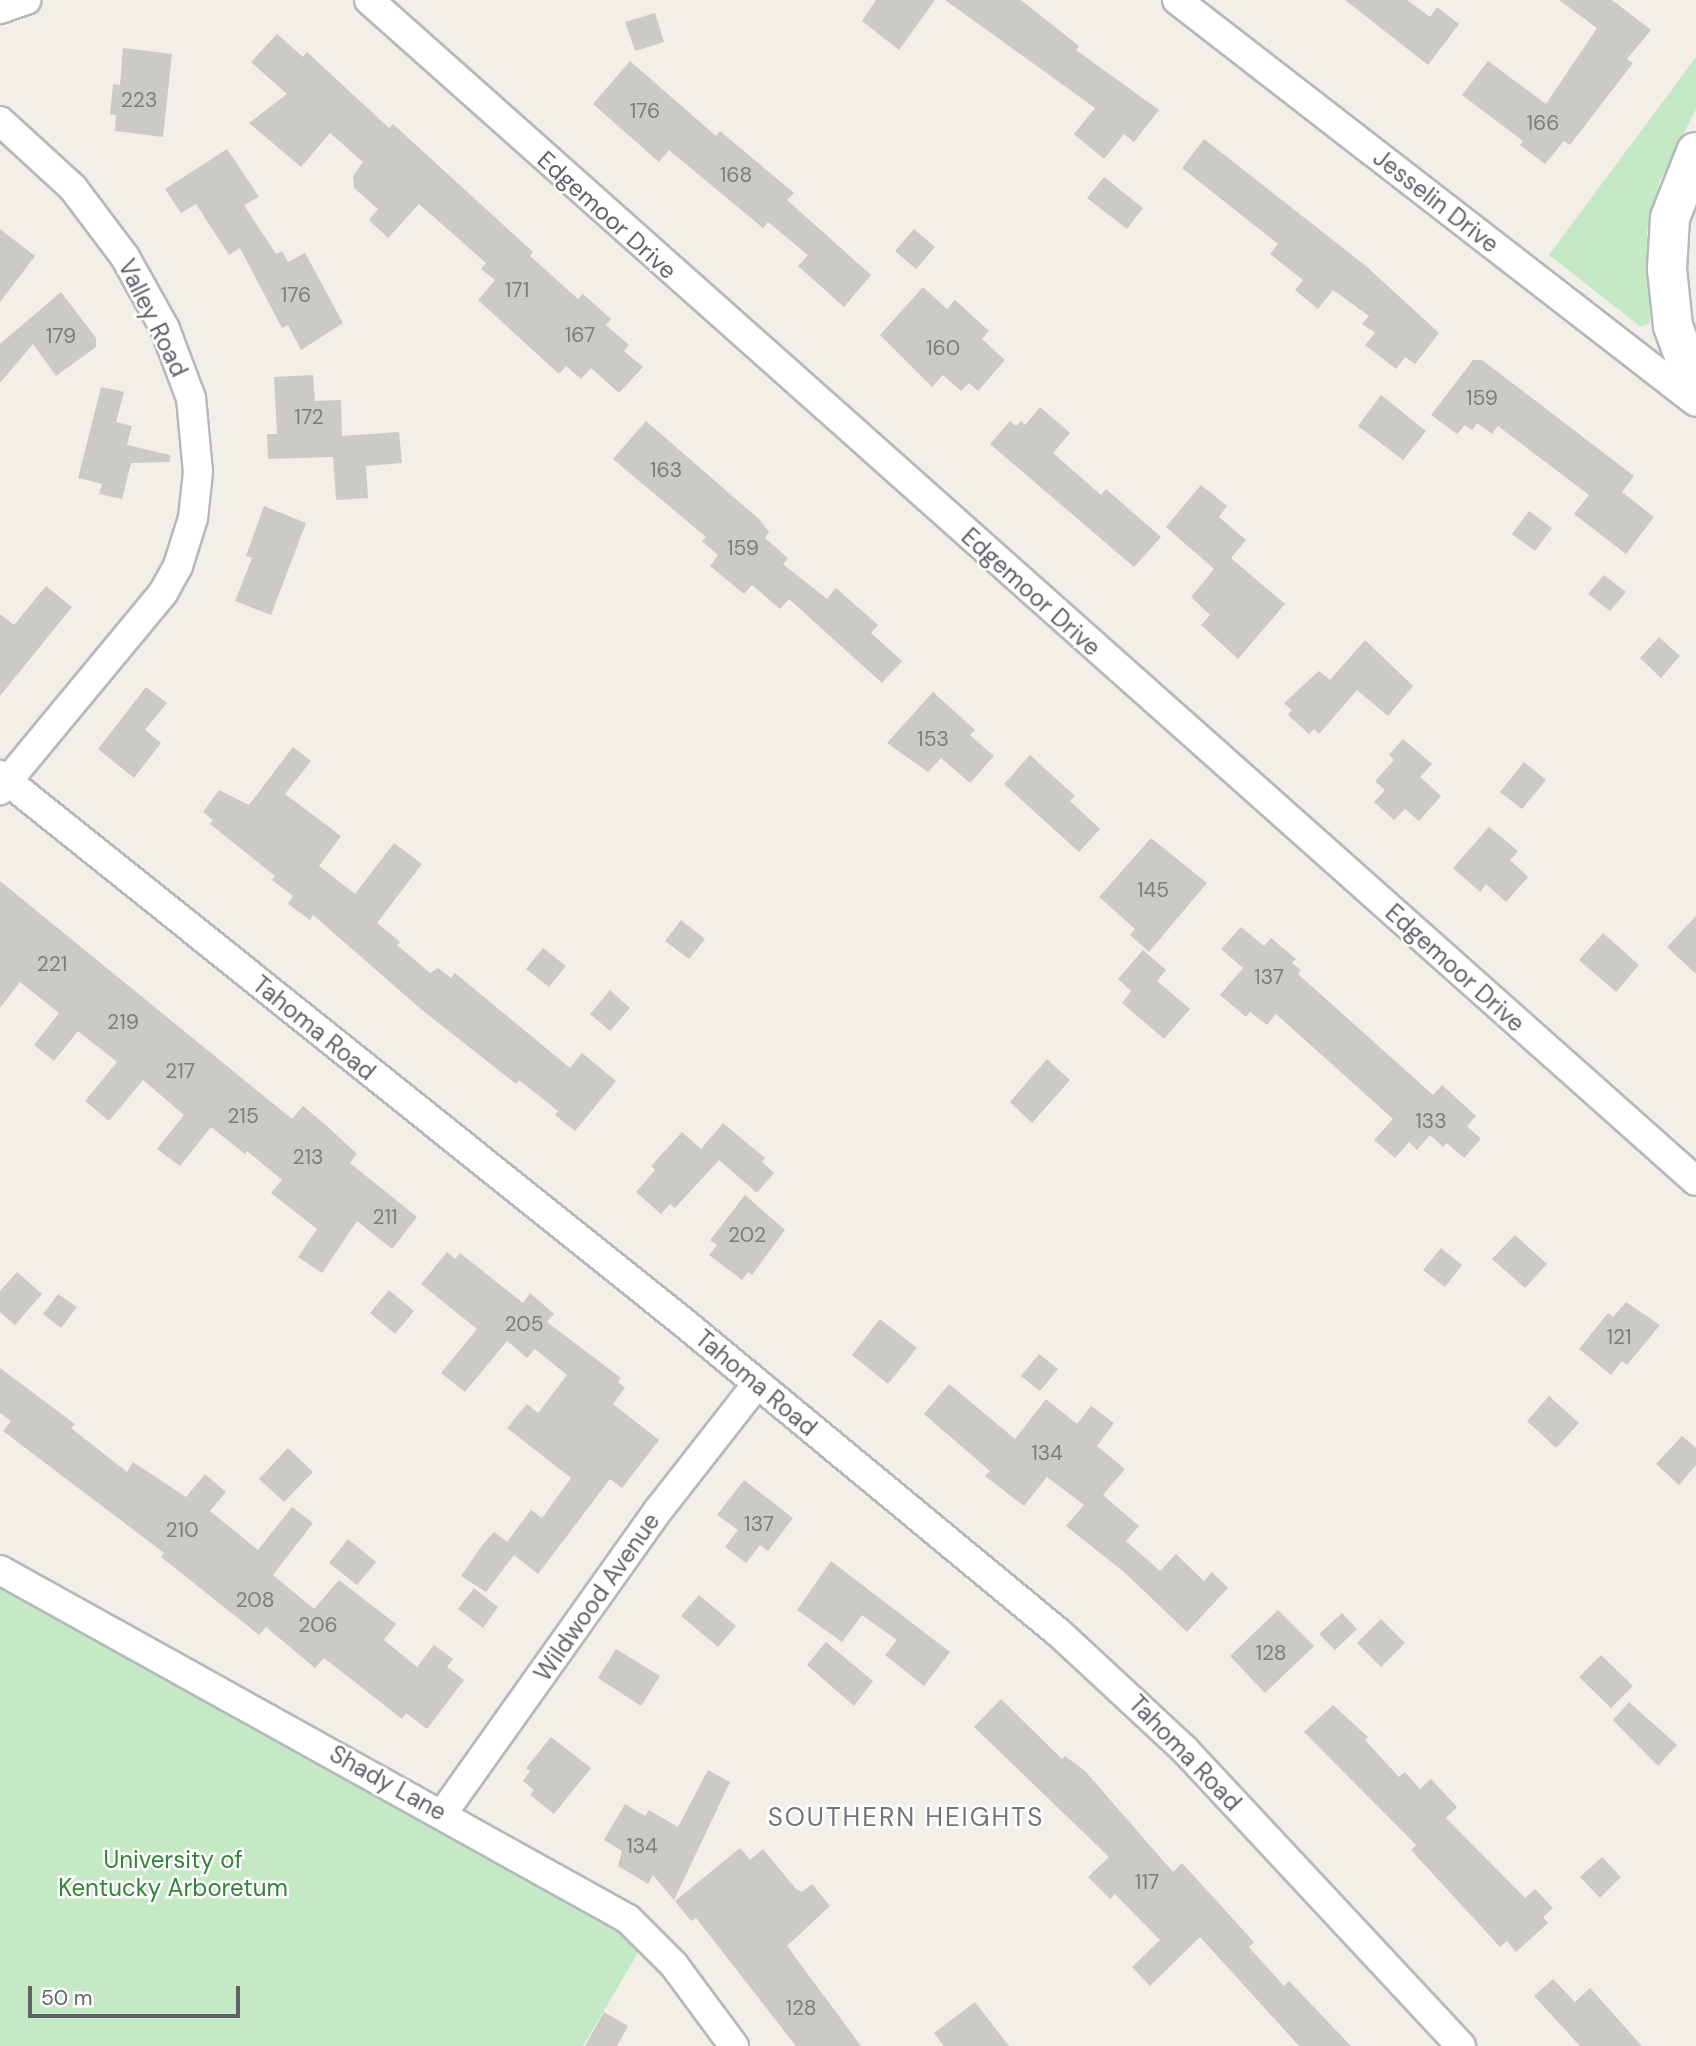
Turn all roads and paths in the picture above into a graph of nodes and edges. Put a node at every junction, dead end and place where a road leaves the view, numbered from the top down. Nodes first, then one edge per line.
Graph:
1 (26, 0) edge
2 (369, 0) edge
3 (1177, 0) edge
4 (0, 9) edge
5 (0, 121) edge
6 (1696, 152) edge
7 (1696, 389) edge
8 (1696, 402) edge
9 (3, 783) edge
10 (1696, 1181) edge
11 (756, 1385) junction
12 (0, 1570) edge
13 (443, 1813) junction
14 (733, 2046) edge
15 (1461, 2046) edge

1 - 4 street
2 - 10 street, Edgemoor Drive
3 - 8 street, Jesselin Drive
5 - 9 street, Valley Road
6 - 7 street
9 - 11 street, Tahoma Road
11 - 13 street, Wildwood Avenue
11 - 15 street, Tahoma Road
12 - 13 street, Shady Lane
13 - 14 street, Shady Lane

